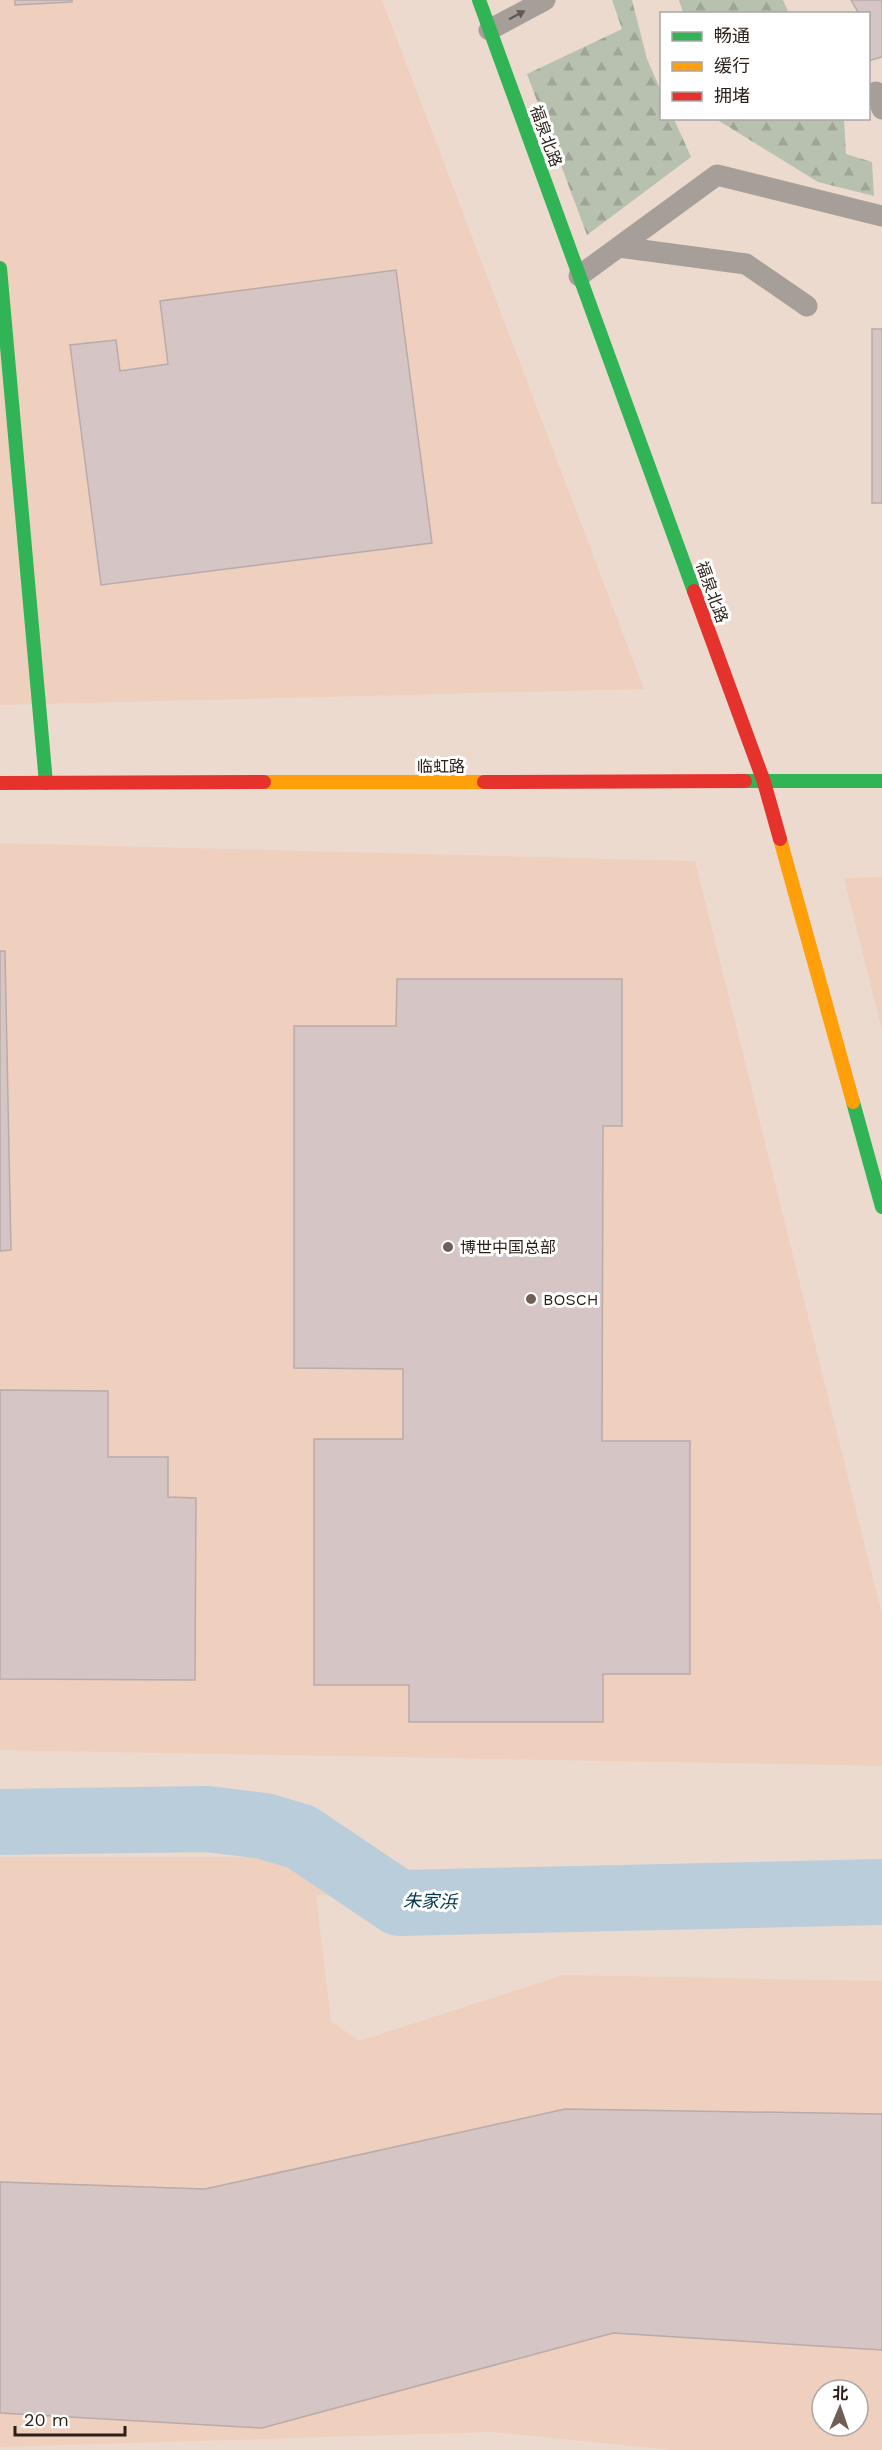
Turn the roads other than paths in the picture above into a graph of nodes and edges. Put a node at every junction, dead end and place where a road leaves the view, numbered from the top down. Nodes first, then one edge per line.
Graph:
1 (479, 0) edge
2 (545, 0) edge
3 (489, 30) junction
4 (882, 216) edge
5 (619, 247) junction
6 (0, 268) edge
7 (579, 276) junction
8 (807, 306) dead end
9 (764, 782) junction
10 (882, 782) edge
11 (0, 783) edge
12 (45, 783) junction
13 (882, 1207) edge

1 - 3 street, 福泉北路
3 -> 2 lane
3 - 7 street, 福泉北路
4 - 5 lane
5 - 7 lane
5 - 8 lane
6 - 12 street
7 - 9 street, 福泉北路
9 - 10 street, 临虹路
9 - 12 street, 临虹路
9 - 13 street, 福泉北路
11 - 12 street, 临虹路

